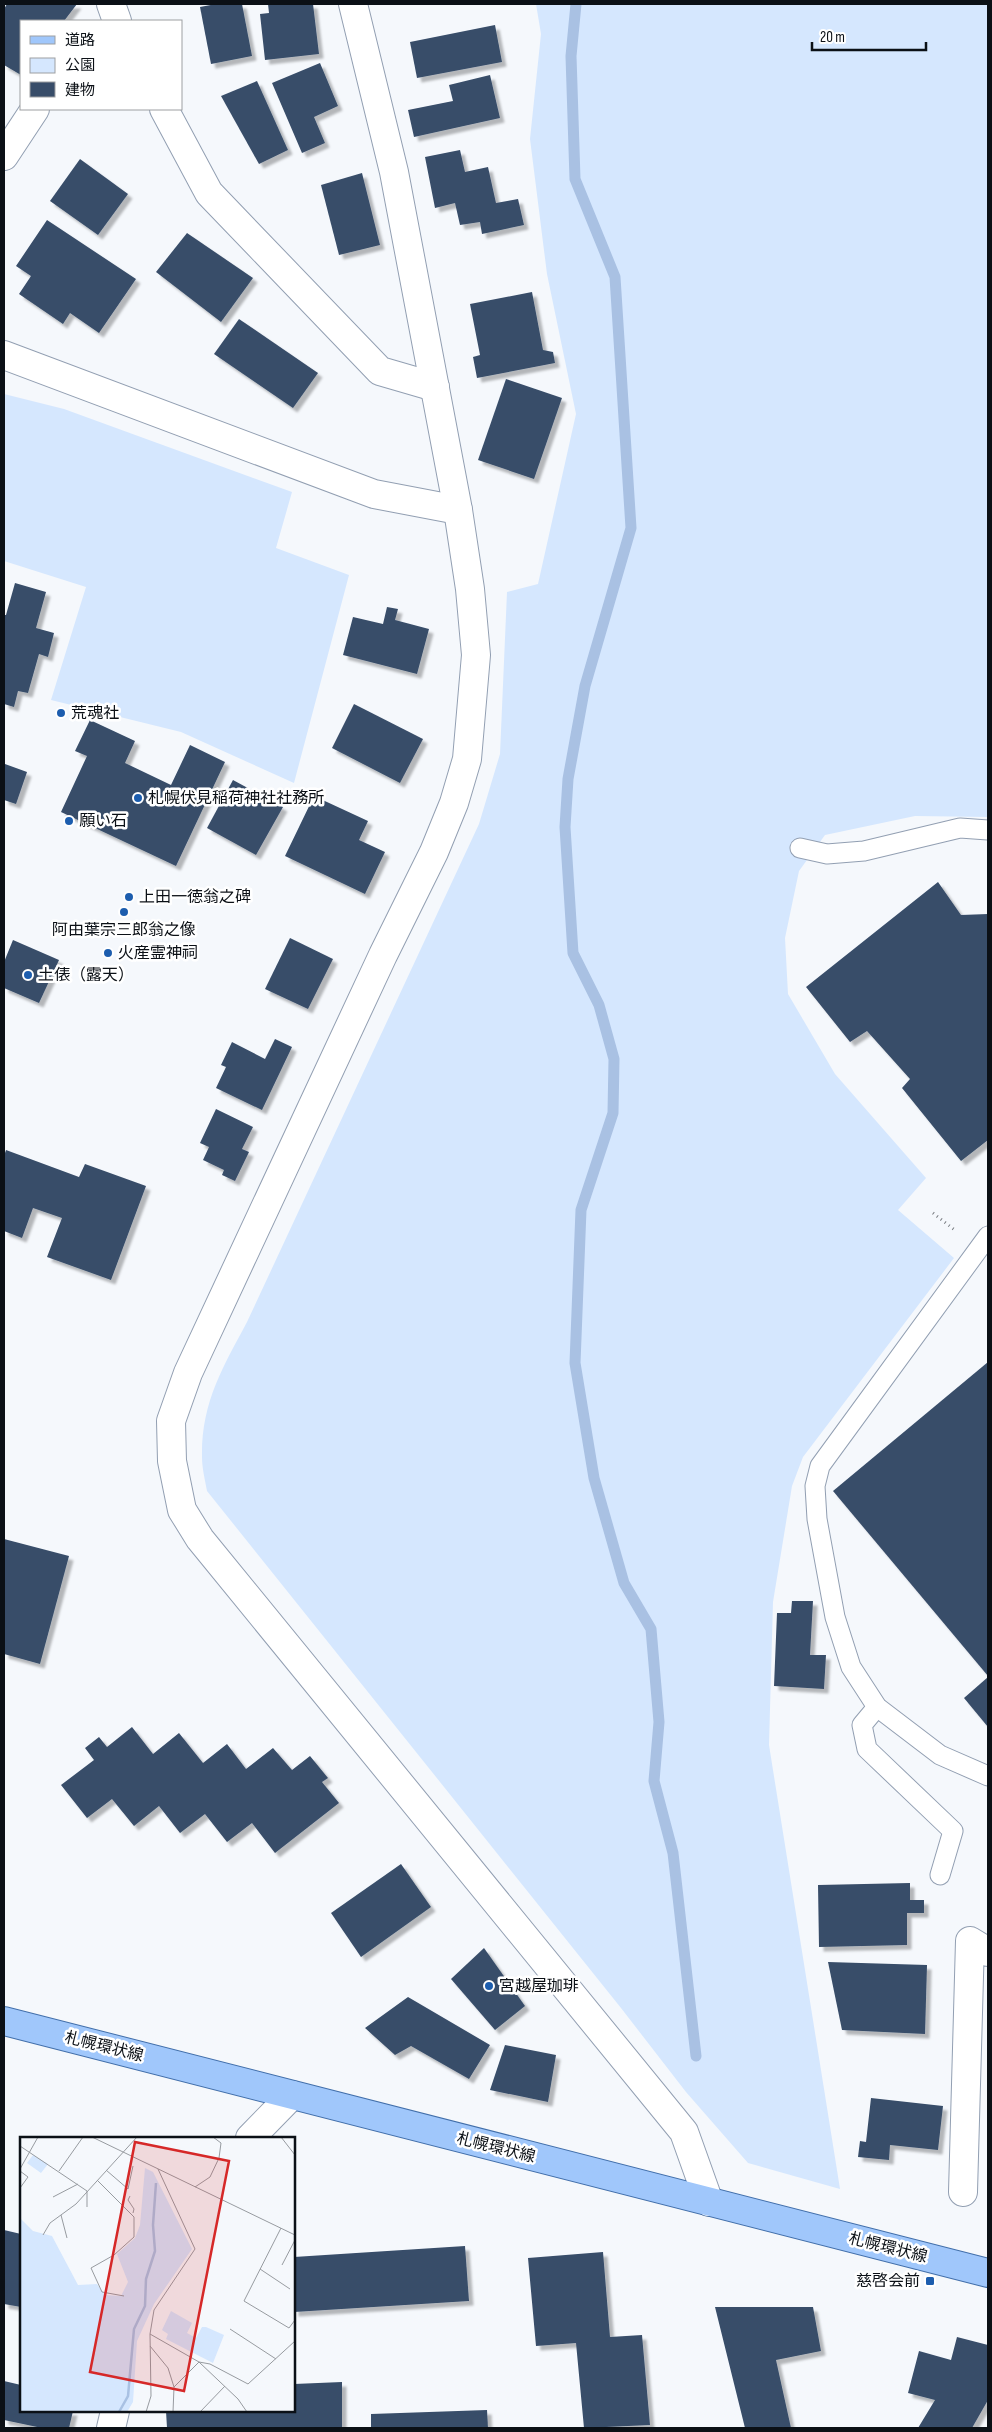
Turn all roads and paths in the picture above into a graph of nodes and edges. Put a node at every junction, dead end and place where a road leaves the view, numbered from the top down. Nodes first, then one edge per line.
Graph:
1 (353, 4) edge
2 (34, 110) edge
3 (165, 110) edge
4 (4, 156) edge
5 (4, 355) edge
6 (435, 387) junction
7 (458, 510) junction
8 (988, 830) edge
9 (800, 848) dead end
10 (988, 1236) edge
11 (877, 1707) junction
12 (988, 1776) edge
13 (940, 1875) dead end
14 (988, 1952) edge
15 (4, 2021) edge
16 (292, 2095) junction
17 (251, 2137) edge
18 (963, 2192) dead end
19 (709, 2202) junction
20 (988, 2274) edge
21 (115, 2412) edge
22 (111, 2428) edge

1 - 6 street
2 - 4 street
3 - 6 street
5 - 7 street
6 - 7 street
7 - 19 street
8 - 9 lane
10 - 11 lane
11 - 12 lane
11 - 13 lane
14 - 18 street
15 - 16 main road, 札幌環状線
16 - 17 street
16 - 19 main road, 札幌環状線
19 - 20 main road, 札幌環状線
21 - 22 street

